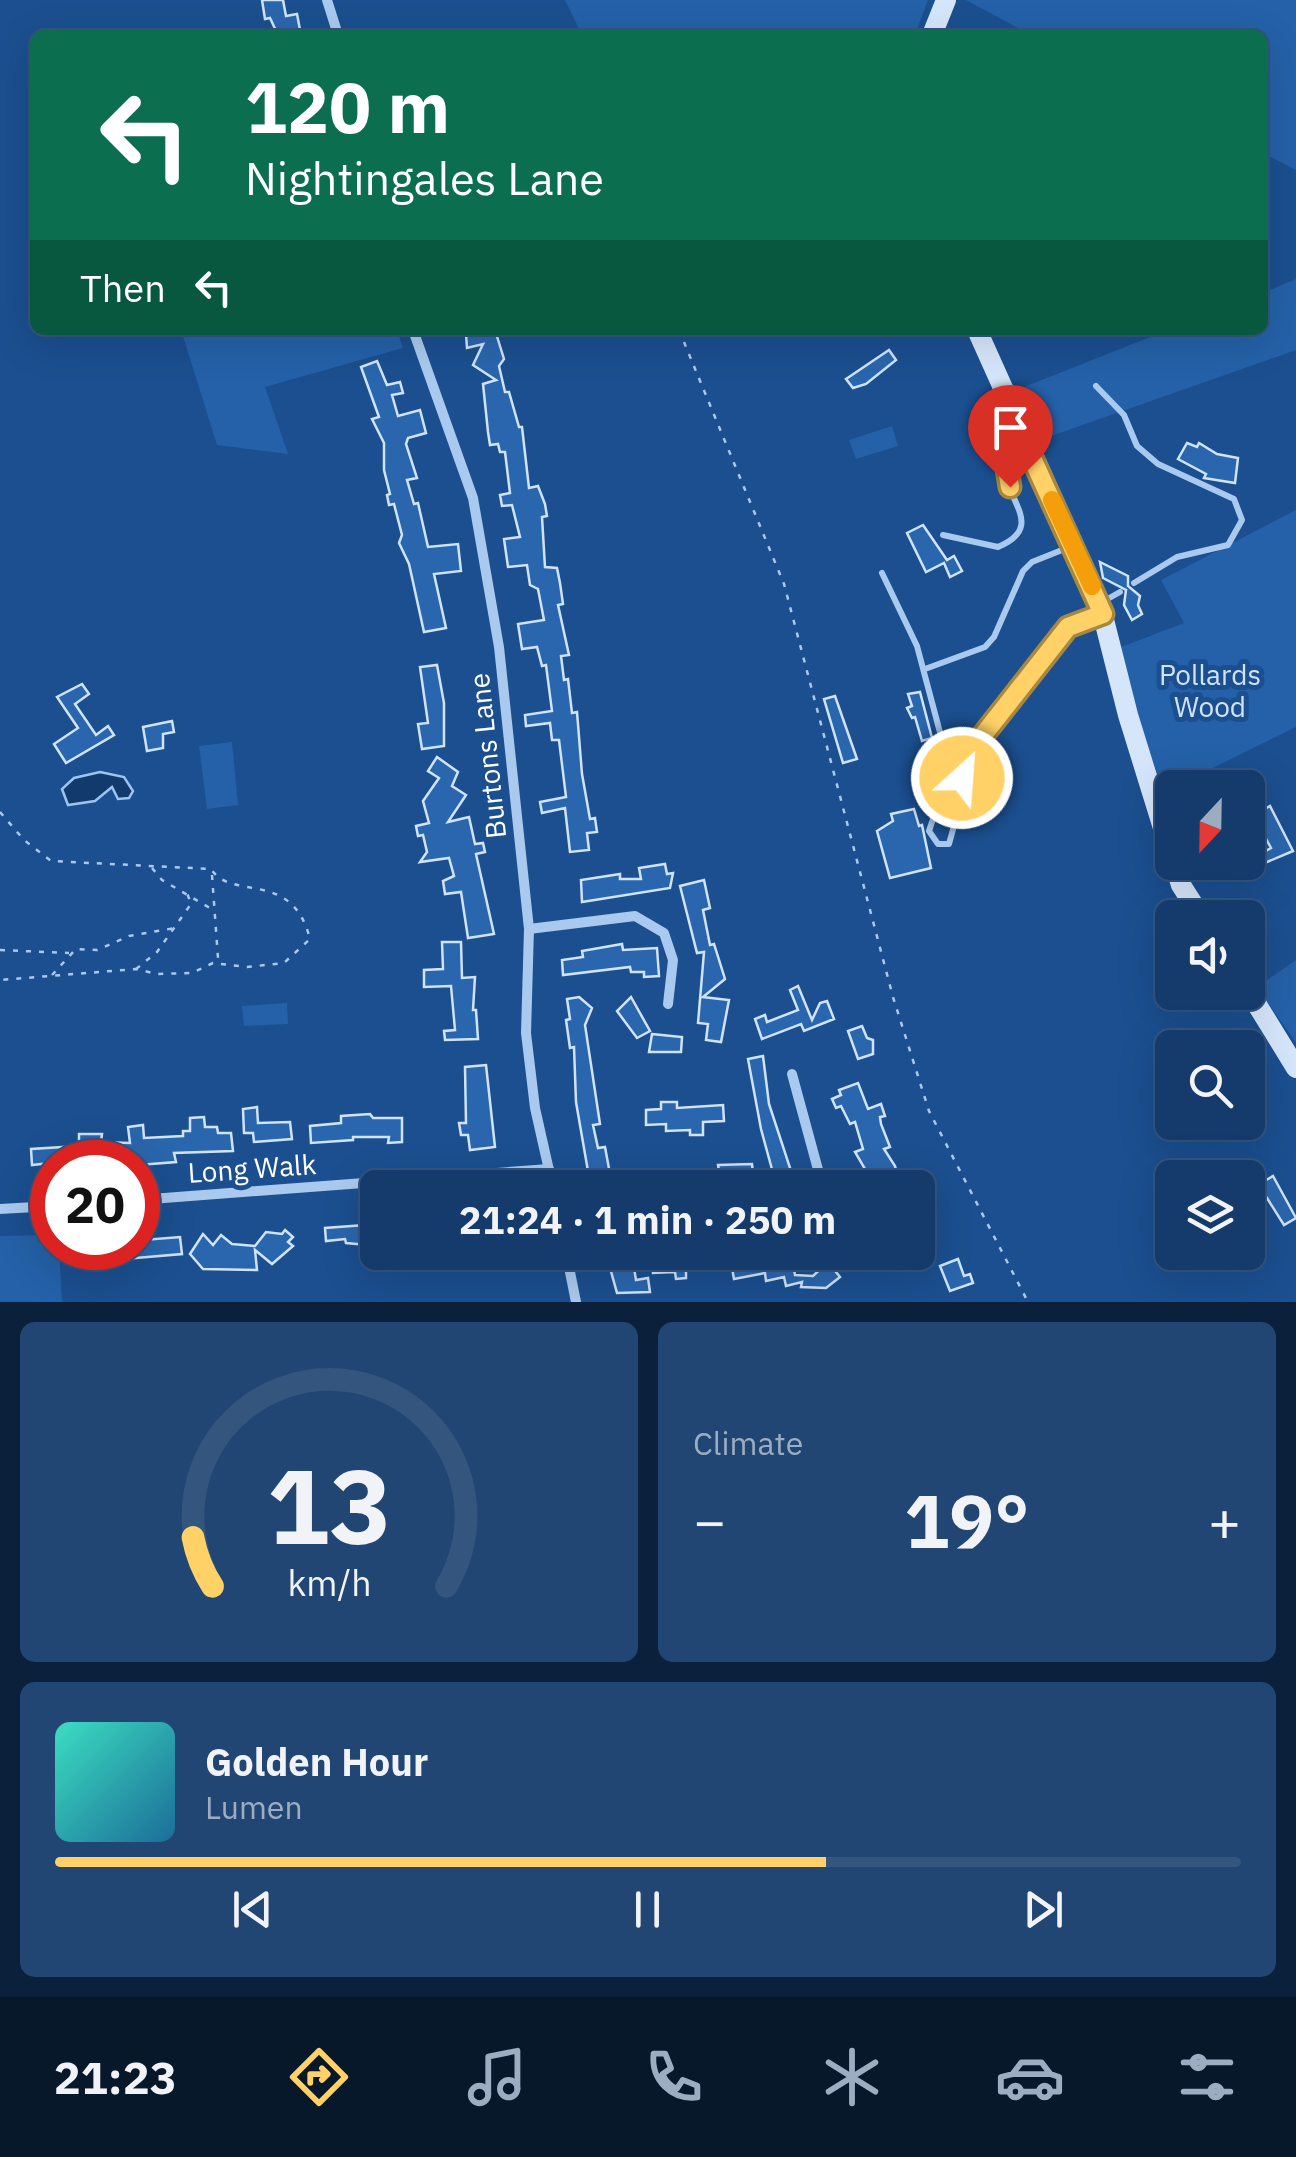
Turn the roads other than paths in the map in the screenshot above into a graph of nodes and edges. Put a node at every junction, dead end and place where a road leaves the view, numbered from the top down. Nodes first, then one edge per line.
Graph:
1 (327, 0) edge
2 (946, 0) edge
3 (336, 30) edge
4 (934, 30) edge
5 (415, 335) edge
6 (979, 335) edge
7 (1096, 386) dead end
8 (1022, 436) junction
9 (943, 535) dead end
10 (1073, 545) junction
11 (882, 573) dead end
12 (1134, 583) dead end
13 (1120, 592) dead end
14 (1102, 609) junction
15 (925, 669) junction
16 (962, 768) junction
17 (1155, 802) edge
18 (946, 813) junction
19 (530, 928) junction
20 (668, 1004) dead end
21 (1260, 1010) edge
22 (1296, 1068) edge
23 (792, 1074) dead end
24 (549, 1168) joint
25 (818, 1170) edge
26 (160, 1198) edge
27 (30, 1207) edge
28 (0, 1209) edge
29 (570, 1270) edge
30 (576, 1302) edge

1 - 3 street
2 - 4 main road
5 - 19 street, Burtons Lane
6 - 8 main road
7 - 12 lane
8 - 9 lane
8 - 10 main road
10 - 14 main road
10 - 15 lane
11 - 15 lane
13 - 14 lane
14 - 16 lane
14 - 17 main road
15 - 16 lane
16 - 18 lane
18 - 18 lane
19 - 20 street
19 - 24 street, Burtons Lane
21 - 22 main road
23 - 25 street
24 - 26 street, Long Walk
27 - 28 street
29 - 30 street

